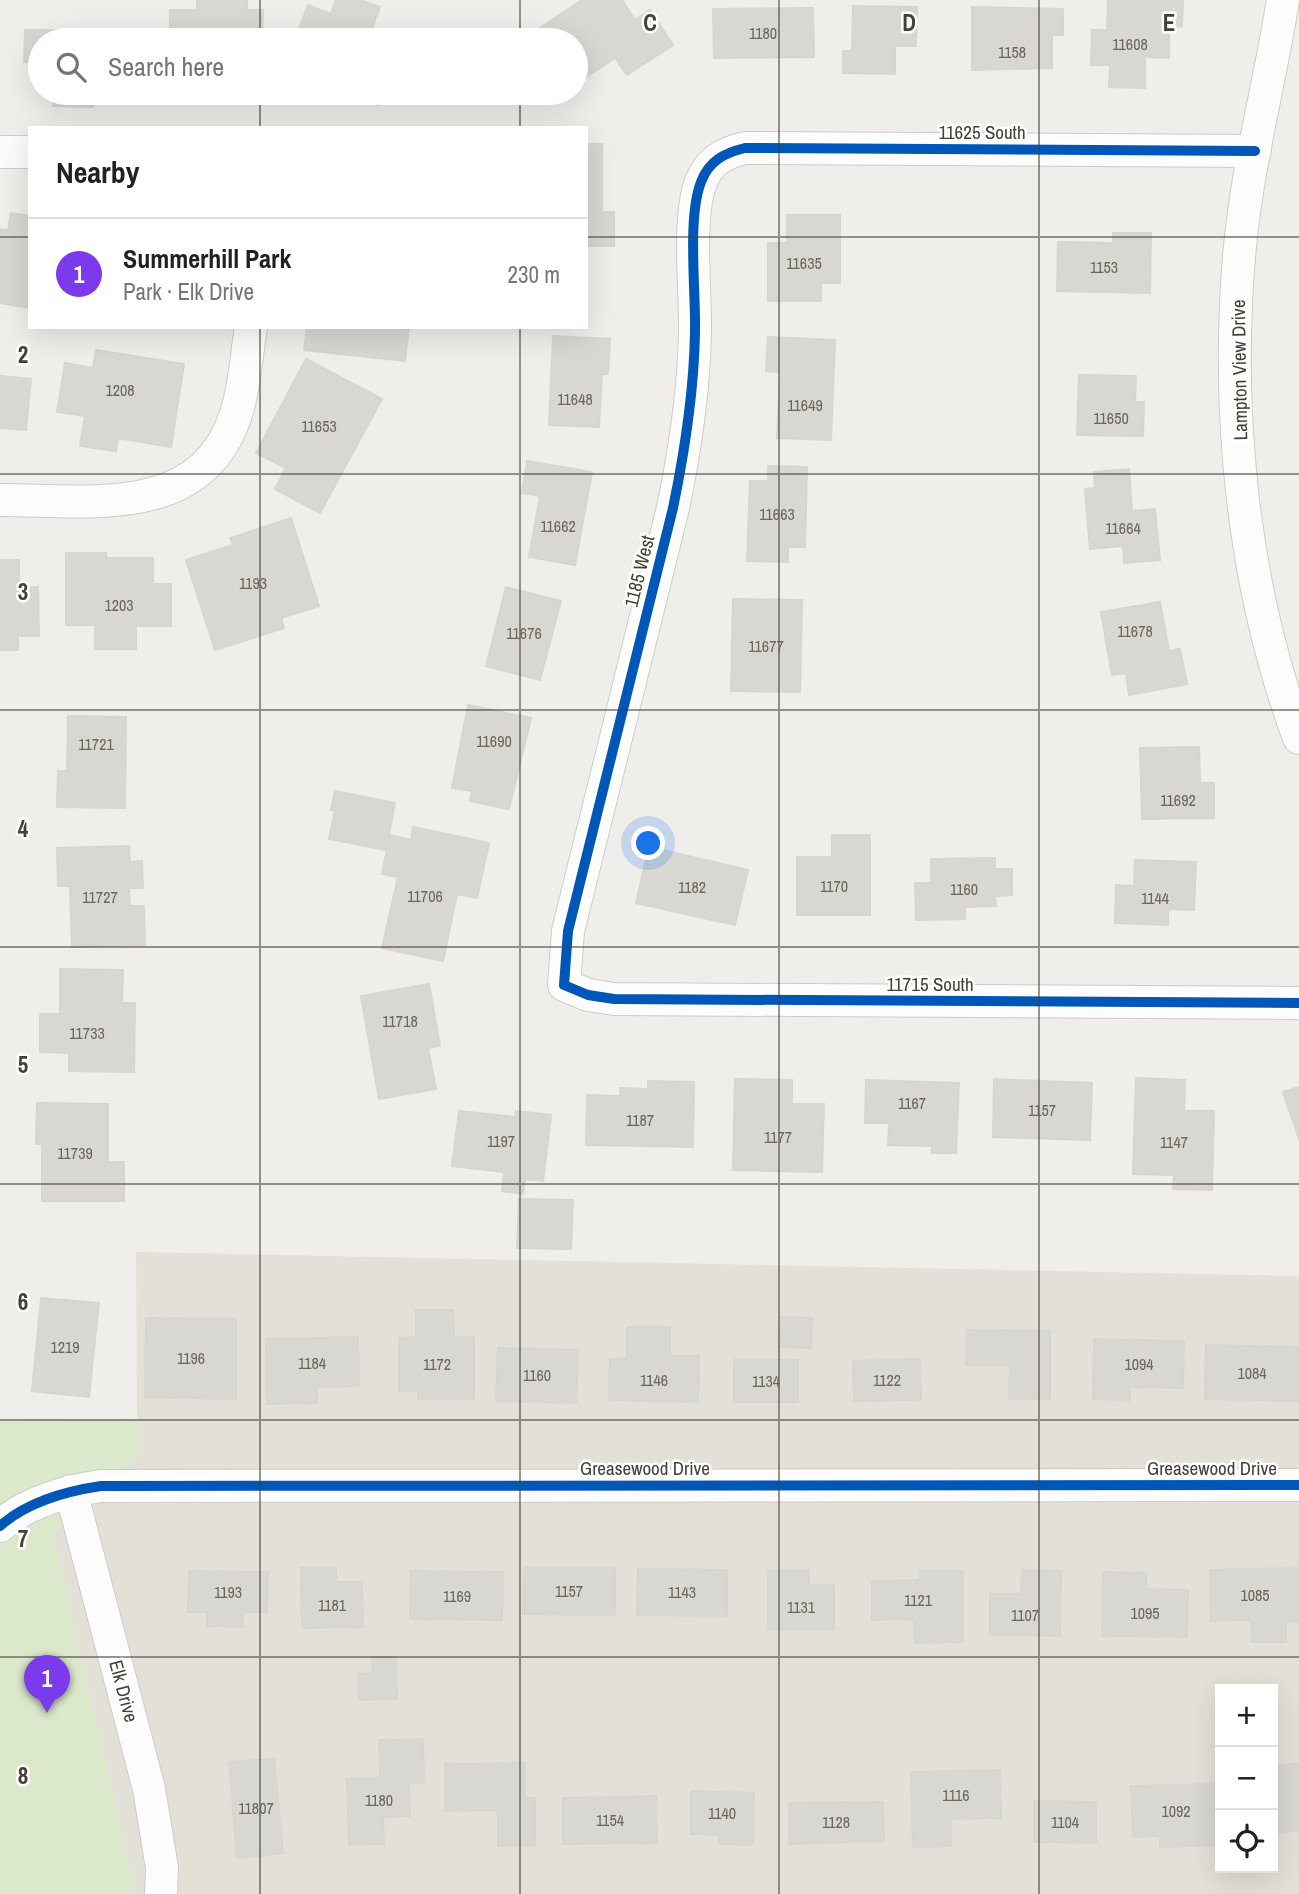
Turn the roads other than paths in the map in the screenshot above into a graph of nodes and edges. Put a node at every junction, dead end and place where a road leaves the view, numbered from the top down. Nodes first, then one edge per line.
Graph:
1 (1283, 0) edge
2 (0, 152) edge
3 (28, 152) edge
4 (1255, 152) junction
5 (712, 162) joint
6 (251, 329) edge
7 (0, 500) edge
8 (1299, 738) edge
9 (564, 985) joint
10 (1299, 1003) edge
11 (1299, 1485) edge
12 (71, 1491) junction
13 (0, 1525) edge
14 (161, 1894) edge

1 - 4 street, Lampton View Drive
2 - 3 street
4 - 5 street, 11625 South
4 - 8 street, Lampton View Drive
5 - 9 street, 1185 West
6 - 7 street
9 - 10 street, 11715 South
11 - 12 street, Greasewood Drive
12 - 13 street, Greasewood Drive
12 - 14 street, Elk Drive

